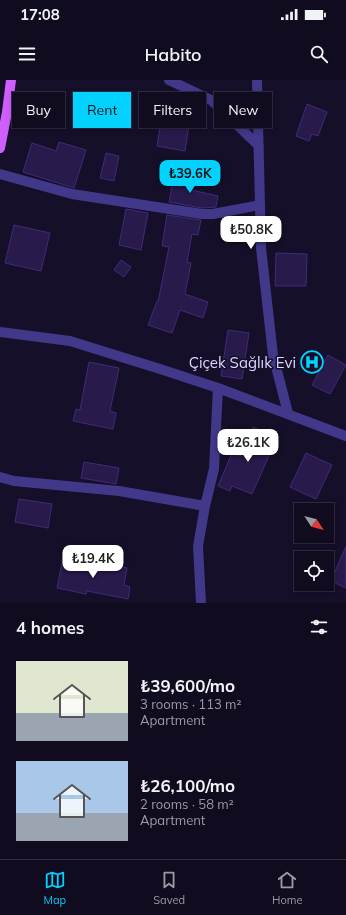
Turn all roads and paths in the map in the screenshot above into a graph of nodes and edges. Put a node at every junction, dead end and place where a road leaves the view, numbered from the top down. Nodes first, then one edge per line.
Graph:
1 (11, 80) edge
2 (169, 80) edge
3 (257, 80) edge
4 (258, 146) junction
5 (0, 148) edge
6 (0, 174) edge
7 (260, 205) junction
8 (0, 332) edge
9 (218, 388) junction
10 (288, 413) junction
11 (346, 436) edge
12 (0, 477) edge
13 (205, 506) junction
14 (200, 603) edge

1 - 5 main road
2 - 4 street
3 - 4 street
4 - 7 street
6 - 7 street
7 - 10 street
8 - 9 street
9 - 10 street
9 - 13 street
10 - 11 street
12 - 13 street
13 - 14 street

